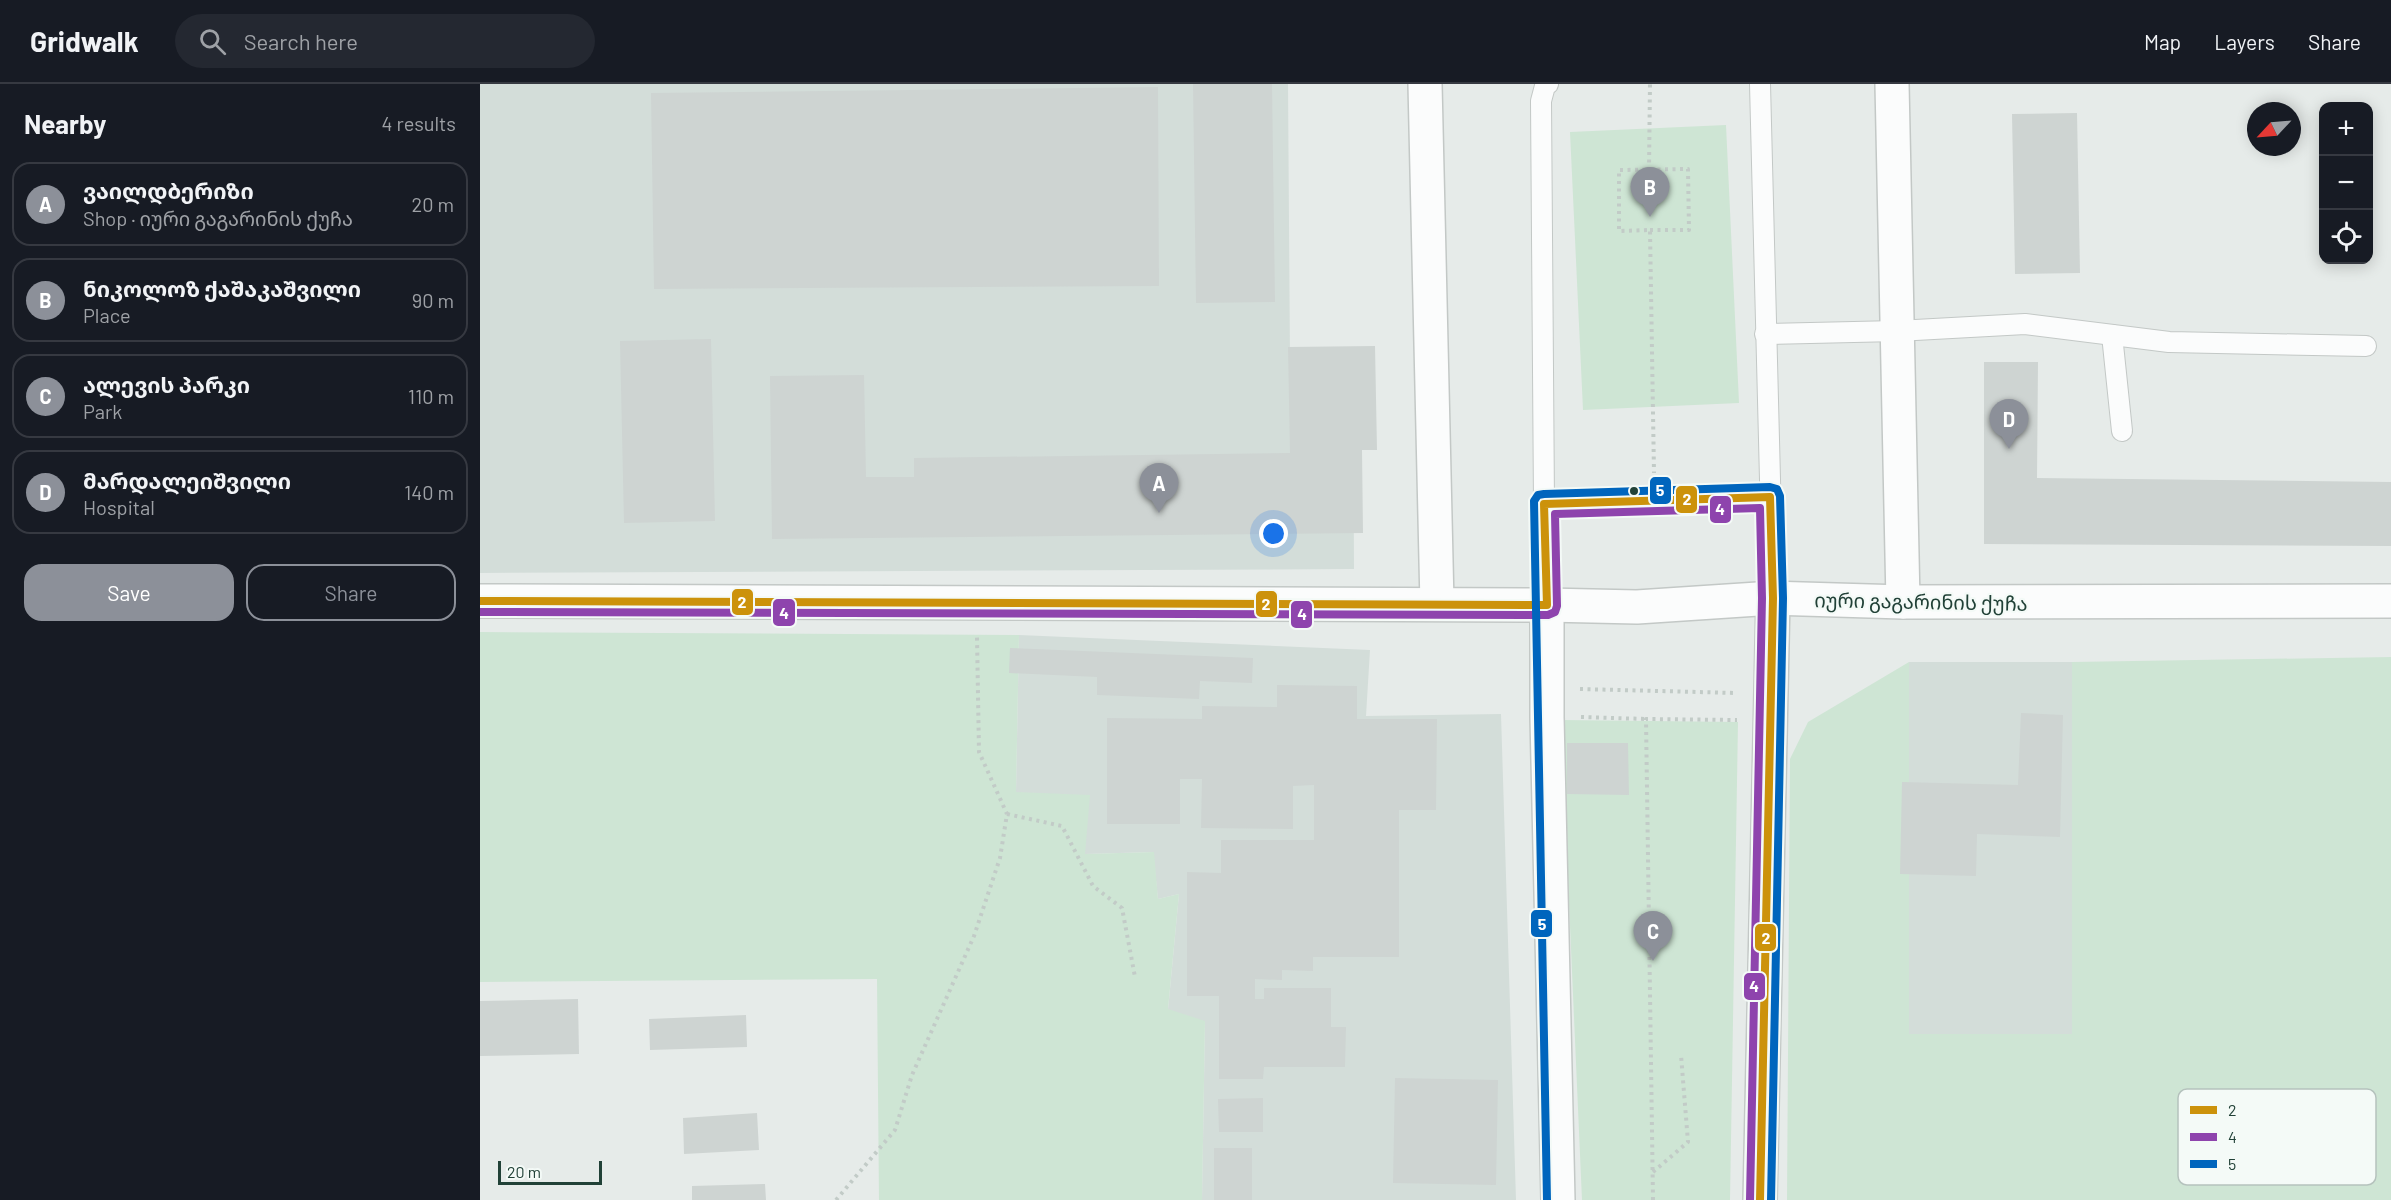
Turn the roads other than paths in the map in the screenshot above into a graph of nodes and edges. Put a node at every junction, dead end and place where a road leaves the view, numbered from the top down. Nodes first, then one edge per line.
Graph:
1 (1425, 84) edge
2 (1548, 84) edge
3 (1760, 84) edge
4 (1892, 84) edge
5 (1897, 331) junction
6 (1765, 334) junction
7 (2112, 335) junction
8 (2366, 346) dead end
9 (2122, 431) dead end
10 (1770, 497) junction
11 (1544, 504) junction
12 (1773, 598) junction
13 (480, 601) edge
14 (2391, 601) edge
15 (1903, 602) junction
16 (1437, 604) junction
17 (1547, 605) junction
18 (1558, 1200) edge
19 (1760, 1200) edge

1 - 16 street
2 - 11 lane
3 - 6 lane
4 - 5 street
5 - 6 lane
5 - 7 lane
5 - 15 street
6 - 10 lane
7 - 8 lane
7 - 9 lane
10 - 11 lane
10 - 12 lane
11 - 17 lane
12 - 15 street, იური გაგარინის ქუჩა
12 - 17 street, იური გაგარინის ქუჩა
12 - 19 street
13 - 16 street, იური გაგარინის ქუჩა
14 - 15 street, იური გაგარინის ქუჩა
16 - 17 street, იური გაგარინის ქუჩა
17 - 18 street

